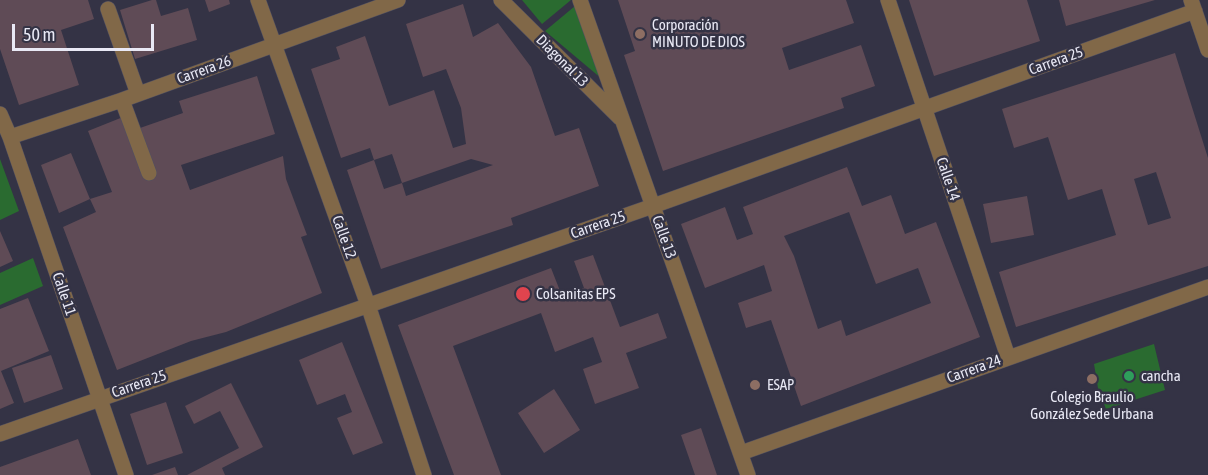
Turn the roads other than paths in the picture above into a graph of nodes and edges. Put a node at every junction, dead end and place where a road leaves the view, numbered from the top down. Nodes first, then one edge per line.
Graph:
1 (258, 0) edge
2 (398, 0) edge
3 (501, 0) edge
4 (580, 0) edge
5 (888, 0) edge
6 (1193, 5) edge
7 (108, 9) dead end
8 (274, 44) junction
9 (1208, 50) edge
10 (138, 94) junction
11 (122, 100) junction
12 (924, 108) junction
13 (0, 114) edge
14 (623, 121) junction
15 (10, 137) junction
16 (148, 173) dead end
17 (653, 206) junction
18 (1208, 287) edge
19 (368, 305) junction
20 (1008, 357) junction
21 (99, 398) junction
22 (0, 434) edge
23 (741, 453) junction
24 (126, 475) edge
25 (424, 475) edge
26 (748, 475) edge

1 - 8 street, Calle 12
2 - 8 street, Carrera 26
3 - 14 street, Diagonal 13
4 - 14 street, Calle 13
5 - 12 street, Calle 14
6 - 9 street
6 - 12 street, Carrera 25
7 - 10 street
8 - 10 street, Carrera 26
8 - 19 street, Calle 12
10 - 11 street, Carrera 26
11 - 15 street, Carrera 26
11 - 16 street
12 - 17 street, Carrera 25
12 - 20 street, Calle 14
13 - 15 street, Calle 11
14 - 17 street, Calle 13
15 - 21 street, Calle 11
17 - 19 street, Carrera 25
17 - 23 street, Calle 13
18 - 20 street, Carrera 24
19 - 21 street, Carrera 25
19 - 25 street, Calle 12
20 - 23 street, Carrera 24
21 - 22 street, Carrera 25
21 - 24 street, Calle 11
23 - 26 street, Calle 13

